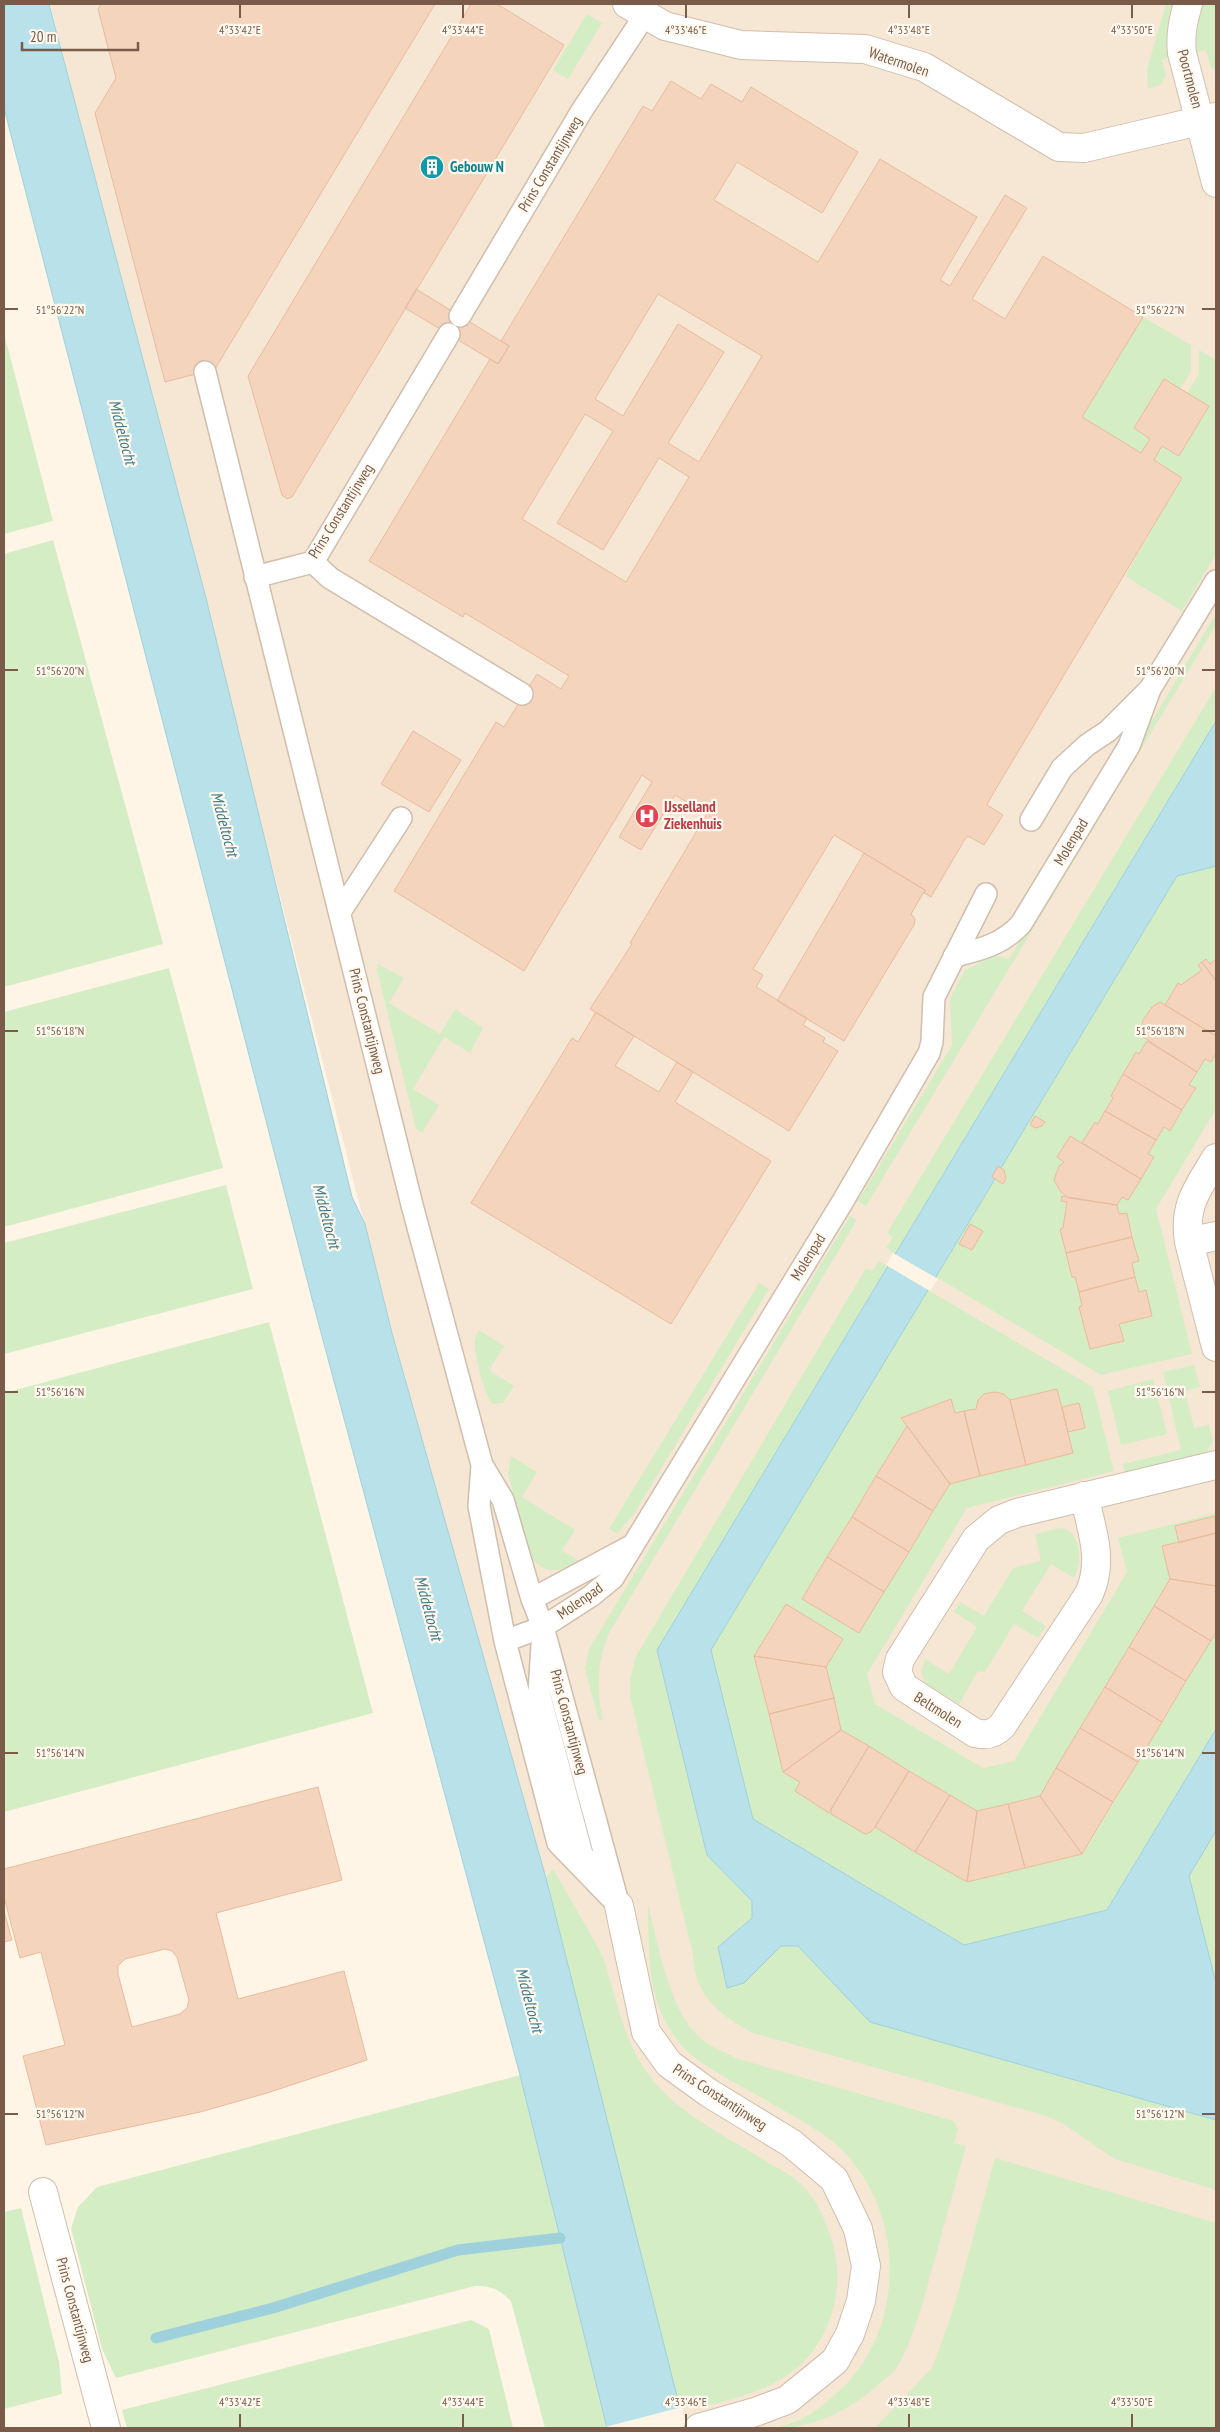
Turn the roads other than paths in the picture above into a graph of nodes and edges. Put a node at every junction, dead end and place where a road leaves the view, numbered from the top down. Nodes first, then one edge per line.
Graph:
1 (1188, 4) edge
2 (636, 9) edge
3 (1209, 119) edge
4 (1216, 183) edge
5 (460, 316) dead end
6 (449, 334) dead end
7 (205, 372) dead end
8 (313, 562) junction
9 (255, 576) junction
10 (1216, 581) edge
11 (1150, 689) junction
12 (522, 694) dead end
13 (401, 818) dead end
14 (1031, 820) dead end
15 (986, 894) dead end
16 (340, 912) junction
17 (954, 956) junction
18 (1216, 1158) edge
19 (1216, 1236) edge
20 (1189, 1242) junction
21 (1216, 1347) edge
22 (482, 1465) junction
23 (1216, 1465) edge
24 (1084, 1496) junction
25 (630, 1547) junction
26 (532, 1599) junction
27 (543, 1627) junction
28 (506, 1641) junction
29 (619, 1906) junction
30 (43, 2192) dead end
31 (106, 2428) edge
32 (701, 2428) edge

1 - 3 street, Poortmolen
2 - 3 street, Watermolen
2 - 5 lane, Prins Constantijnweg
3 - 4 street, Poortmolen
6 - 8 lane, Prins Constantijnweg
7 - 9 lane, Prins Constantijnweg
8 - 9 lane, Prins Constantijnweg
8 - 12 lane
9 - 16 lane, Prins Constantijnweg
10 - 11 lane, Molenpad
11 - 14 lane, Molenpad
11 - 17 lane, Molenpad
13 - 16 lane
15 - 17 lane, Molenpad
16 - 22 lane, Prins Constantijnweg
17 - 25 lane, Molenpad
18 - 20 street
19 - 20 street
20 - 21 street
22 - 26 lane, Prins Constantijnweg
22 - 28 lane, Prins Constantijnweg
23 - 24 street, Beltmolen
24 - 24 street, Beltmolen
25 - 26 lane, Molenpad
25 - 27 lane, Molenpad
26 - 27 lane, Prins Constantijnweg
27 - 28 lane
27 - 29 lane
28 - 29 lane, Prins Constantijnweg
29 - 32 street, Prins Constantijnweg
30 - 31 street, Prins Constantijnweg

